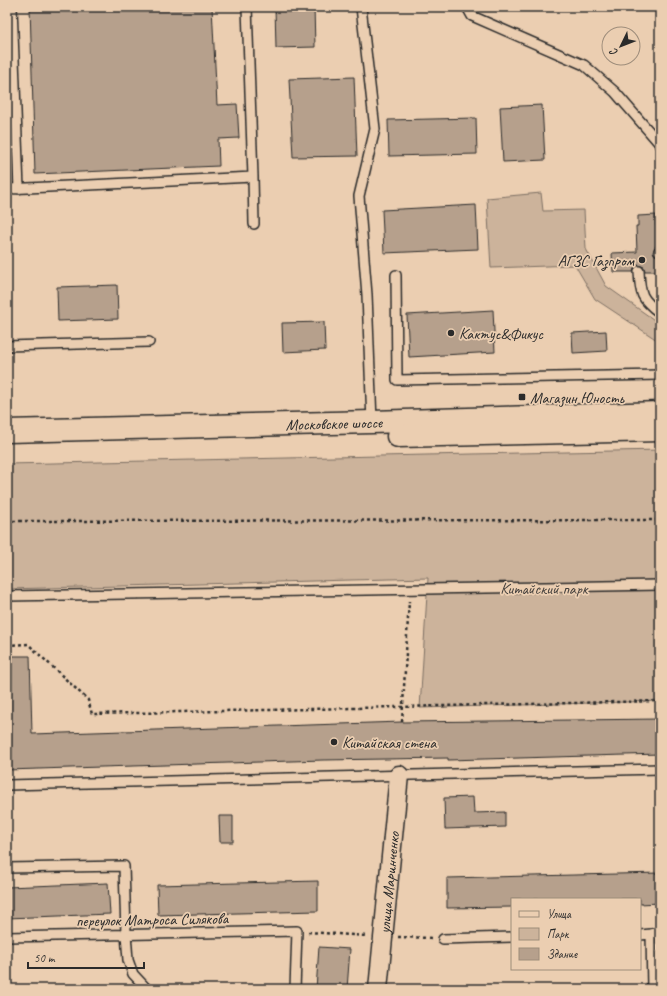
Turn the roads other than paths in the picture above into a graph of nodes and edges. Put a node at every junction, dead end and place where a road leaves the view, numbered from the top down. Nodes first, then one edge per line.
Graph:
1 (12, 7) edge
2 (248, 7) edge
3 (361, 7) edge
4 (467, 7) edge
5 (660, 144) edge
6 (253, 178) junction
7 (7, 189) edge
8 (19, 189) junction
9 (254, 224) dead end
10 (639, 271) dead end
11 (396, 275) dead end
12 (660, 313) edge
13 (149, 342) dead end
14 (7, 346) edge
15 (660, 375) edge
16 (660, 413) edge
17 (372, 422) junction
18 (660, 430) edge
19 (7, 431) edge
20 (7, 446) edge
21 (660, 585) edge
22 (7, 596) edge
23 (660, 769) edge
24 (399, 775) junction
25 (7, 785) edge
26 (7, 868) edge
27 (656, 933) edge
28 (126, 934) junction
29 (641, 935) edge
30 (7, 937) edge
31 (511, 937) edge
32 (443, 939) dead end
33 (148, 989) edge
34 (295, 989) edge
35 (378, 989) edge
36 (652, 989) edge

1 - 8 lane
2 - 6 lane
3 - 17 lane
4 - 5 lane
6 - 8 lane
6 - 9 lane
7 - 8 lane
10 - 12 lane
11 - 15 lane
13 - 14 lane
16 - 17 main road, Московское шоссе
17 - 19 main road, Московское шоссе
18 - 20 main road, Московское шоссе
21 - 22 lane
23 - 24 lane
24 - 25 lane
24 - 35 street, улица Маринченко
26 - 28 lane
27 - 29 lane
27 - 36 lane
28 - 30 lane, переулок Матроса Силякова
28 - 33 lane
28 - 34 lane, переулок Матроса Силякова
31 - 32 lane

